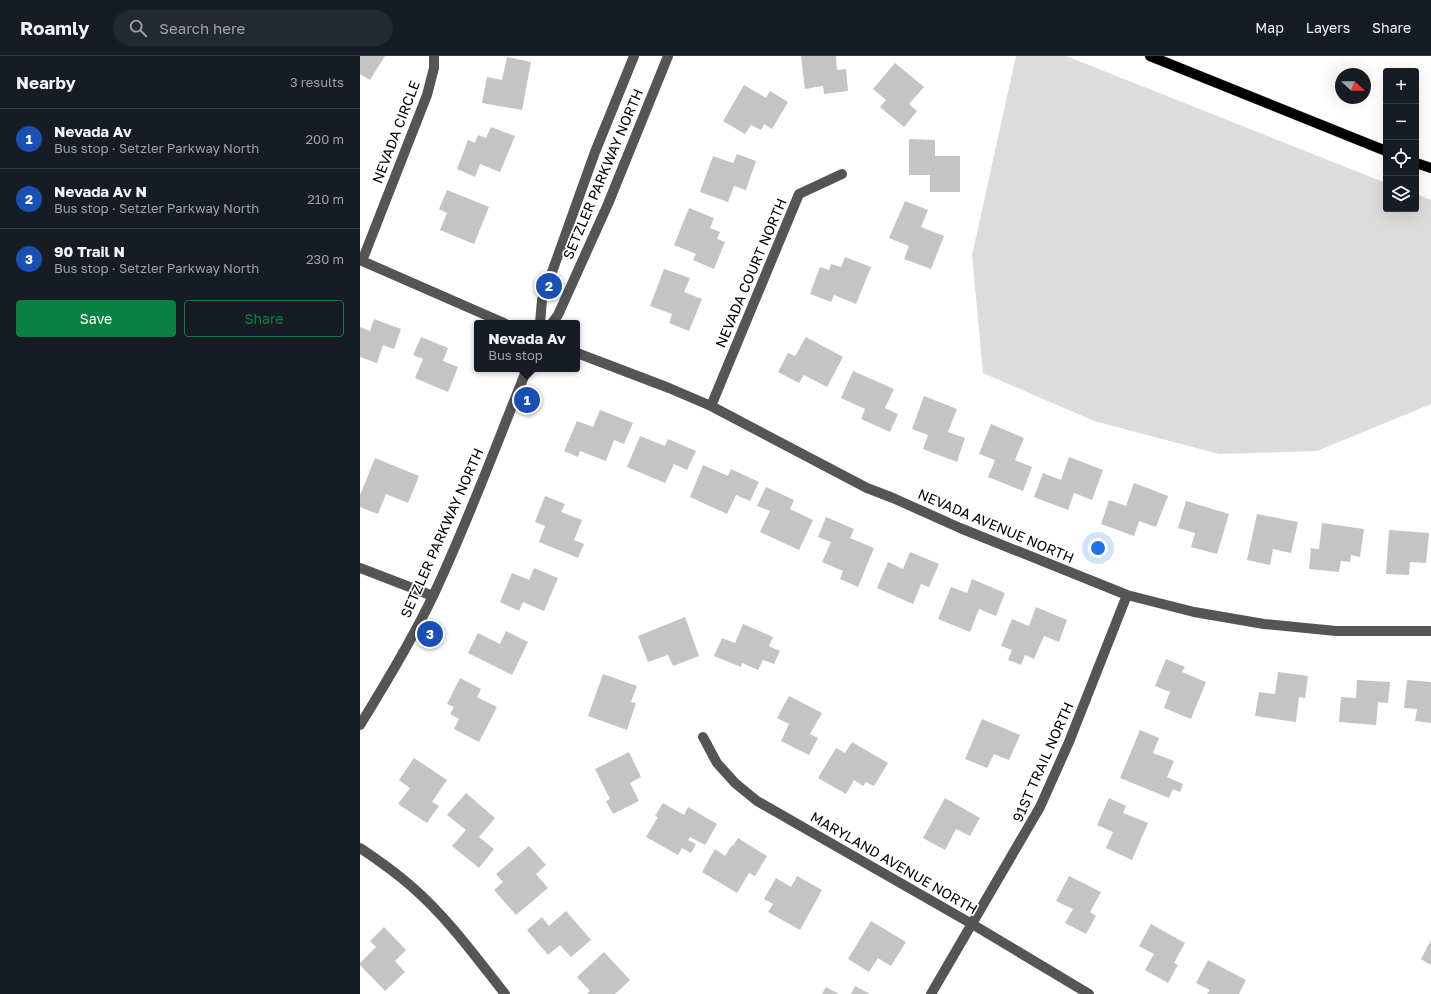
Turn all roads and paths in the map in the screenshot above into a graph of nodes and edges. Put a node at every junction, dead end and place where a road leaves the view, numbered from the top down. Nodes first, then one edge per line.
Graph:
1 (434, 56) edge
2 (634, 56) edge
3 (668, 56) edge
4 (1150, 56) edge
5 (1383, 150) edge
6 (1419, 164) edge
7 (1431, 168) edge
8 (842, 174) dead end
9 (361, 260) edge
10 (497, 320) edge
11 (540, 320) edge
12 (554, 320) edge
13 (580, 353) edge
14 (526, 372) edge
15 (711, 406) junction
16 (360, 568) edge
17 (433, 596) junction
18 (1127, 596) junction
19 (1431, 632) edge
20 (360, 725) edge
21 (702, 737) dead end
22 (360, 848) edge
23 (972, 924) junction
24 (506, 994) edge
25 (931, 994) edge
26 (1089, 994) edge

1 - 9 street, NEVADA CIRCLE
2 - 11 street, SETZLER PARKWAY NORTH
3 - 12 street, SETZLER PARKWAY NORTH
4 - 5 main road
6 - 7 main road
8 - 15 street, NEVADA COURT NORTH
9 - 10 street
13 - 15 street, NEVADA AVENUE NORTH
14 - 17 street, SETZLER PARKWAY NORTH
15 - 18 street, NEVADA AVENUE NORTH
16 - 17 street
17 - 20 street, SETZLER PARKWAY NORTH
18 - 19 street, NEVADA AVENUE NORTH
18 - 23 street, 91ST TRAIL NORTH
21 - 23 street, MARYLAND AVENUE NORTH
22 - 24 street
23 - 25 street, 91ST TRAIL NORTH
23 - 26 street, MARYLAND AVENUE NORTH

